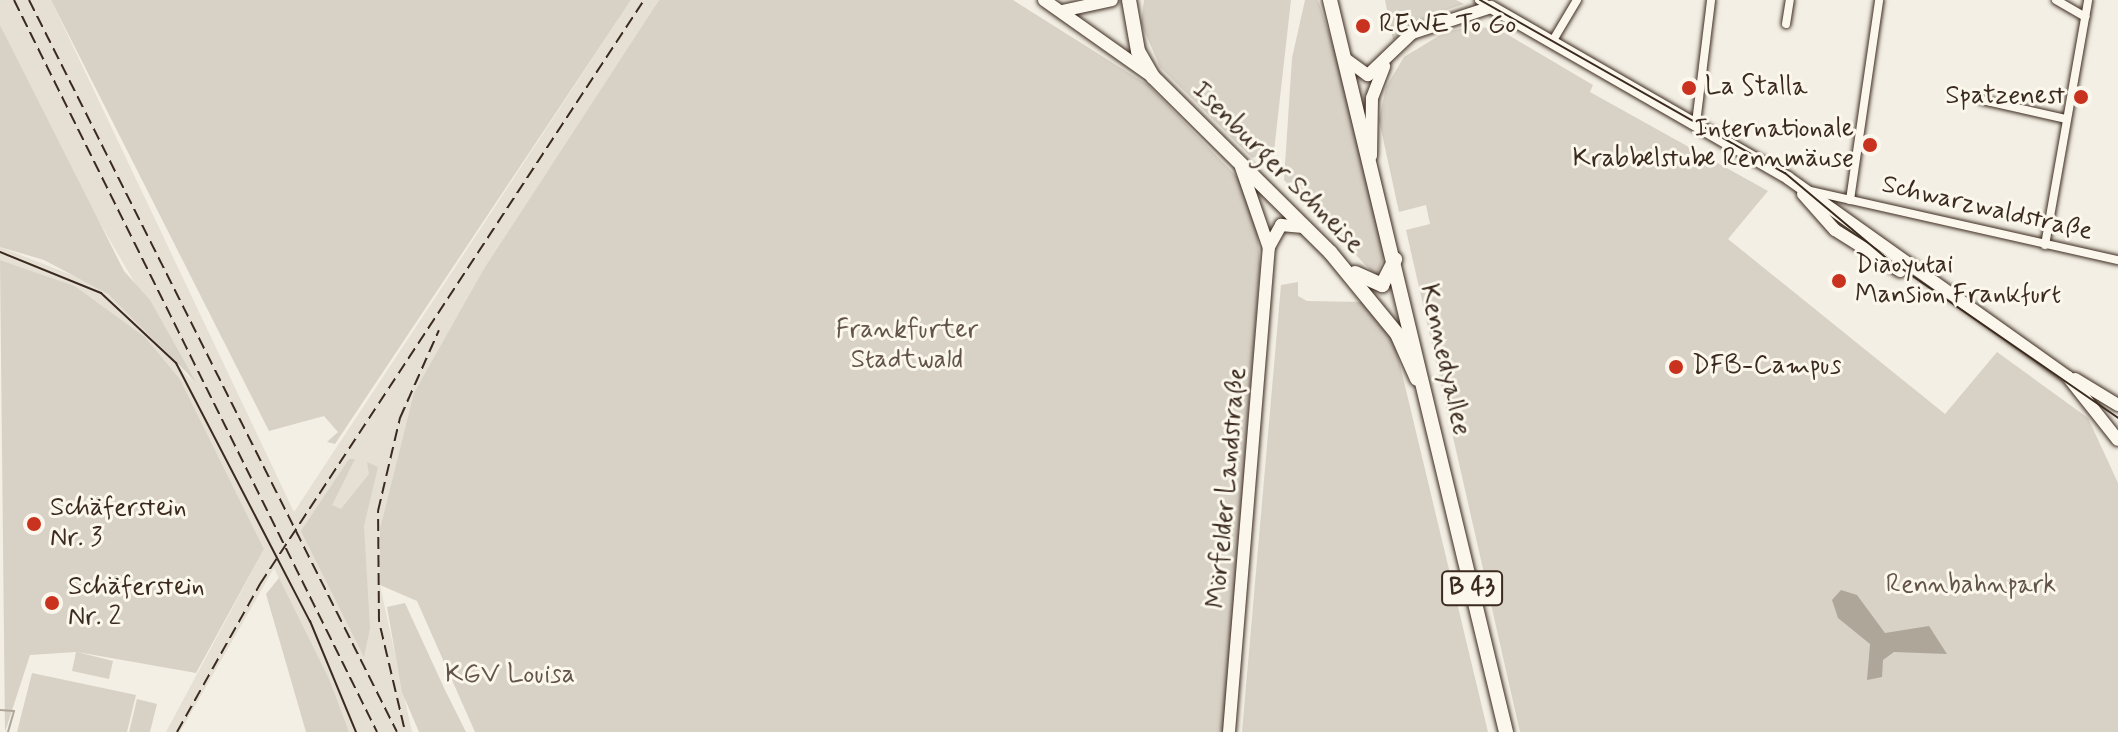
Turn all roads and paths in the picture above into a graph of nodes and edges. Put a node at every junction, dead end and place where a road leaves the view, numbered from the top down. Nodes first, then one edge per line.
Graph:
1 (1044, 0) edge
2 (1112, 0) edge
3 (1129, 0) edge
4 (1330, 0) edge
5 (1577, 0) edge
6 (1711, 0) edge
7 (1790, 0) edge
8 (1879, 0) edge
9 (2056, 0) edge
10 (2088, 0) edge
11 (1485, 3) edge
12 (1062, 11) junction
13 (2085, 17) junction
14 (1786, 24) dead end
15 (1552, 42) junction
16 (1388, 58) junction
17 (1347, 60) junction
18 (1153, 77) junction
19 (1982, 100) dead end
20 (2066, 119) junction
21 (1696, 123) junction
22 (1371, 156) junction
23 (1239, 164) junction
24 (1799, 188) junction
25 (1850, 200) junction
26 (1307, 227) junction
27 (1324, 245) junction
28 (2045, 245) junction
29 (1269, 248) junction
30 (1396, 254) junction
31 (2118, 260) edge
32 (2068, 377) junction
33 (2118, 405) edge
34 (1430, 409) junction
35 (2118, 440) edge
36 (1229, 732) edge
37 (1506, 732) edge

1 - 12 main road, Isenburger Schneise
2 - 12 main road
3 - 18 main road, B 43
4 - 17 main road, Kennedyallee / B 43
5 - 15 street
6 - 21 street
7 - 14 street
8 - 25 street
9 - 13 street
10 - 13 street
11 - 15 main road
11 - 16 main road
12 - 18 main road, Isenburger Schneise
13 - 20 street
15 - 21 main road
16 - 17 main road
16 - 22 main road
17 - 22 main road, Kennedyallee / B 43
18 - 23 main road, Isenburger Schneise / B 43
19 - 20 street
20 - 28 street
21 - 24 main road
22 - 30 main road, Kennedyallee / B 43
23 - 26 main road, Isenburger Schneise / B 43
23 - 29 main road, Mörfelder Landstraße
24 - 25 street, Schwarzwaldstraße
24 - 32 main road
25 - 28 street, Schwarzwaldstraße
26 - 27 main road, Isenburger Schneise / B 43
26 - 29 main road
27 - 30 main road
27 - 34 main road, Isenburger Schneise / B 43
28 - 31 street, Schwarzwaldstraße
29 - 36 main road, Mörfelder Landstraße
30 - 34 main road, Kennedyallee / B 43
32 - 33 main road
32 - 35 main road
34 - 37 main road, Kennedyallee / B 43

